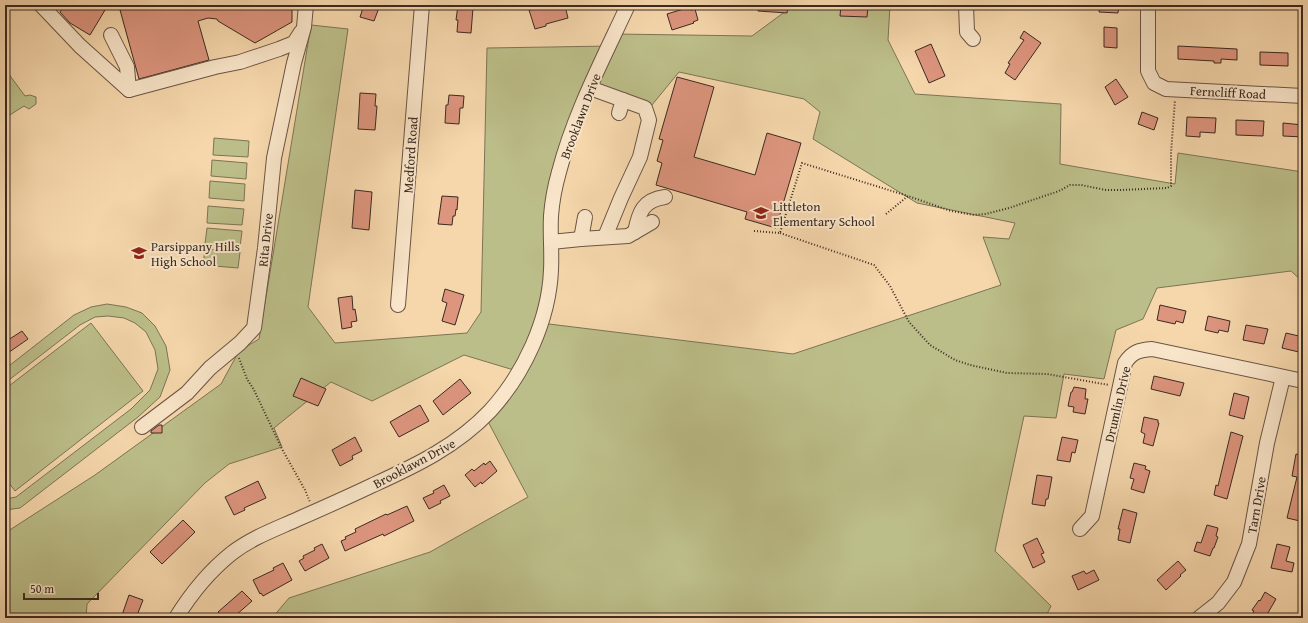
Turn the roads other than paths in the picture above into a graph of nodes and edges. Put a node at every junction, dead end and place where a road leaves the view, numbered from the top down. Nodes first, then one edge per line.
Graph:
1 (41, 5) edge
2 (306, 5) edge
3 (422, 5) edge
4 (628, 5) edge
5 (966, 5) edge
6 (1148, 5) edge
7 (304, 27) junction
8 (111, 35) dead end
9 (973, 39) dead end
10 (590, 88) junction
11 (129, 90) junction
12 (1303, 96) edge
13 (665, 197) dead end
14 (586, 217) dead end
15 (652, 222) dead end
16 (635, 232) junction
17 (605, 237) junction
18 (581, 239) junction
19 (551, 242) junction
20 (398, 305) dead end
21 (1283, 377) junction
22 (1303, 382) edge
23 (142, 427) dead end
24 (1080, 529) dead end
25 (176, 618) edge
26 (1199, 618) edge

1 - 11 street
2 - 7 street, Rita Drive
3 - 20 street, Medford Road
4 - 10 street, Brooklawn Drive
5 - 9 street
6 - 12 street, Ferncliff Road
7 - 11 street
7 - 23 street, Rita Drive
8 - 11 street
10 - 17 street
10 - 19 street, Brooklawn Drive
13 - 16 street
14 - 18 street
15 - 16 street
16 - 17 street
17 - 18 street
18 - 19 street
19 - 25 street, Brooklawn Drive
21 - 22 street, Drumlin Drive
21 - 24 street, Drumlin Drive
21 - 26 street, Tarn Drive

